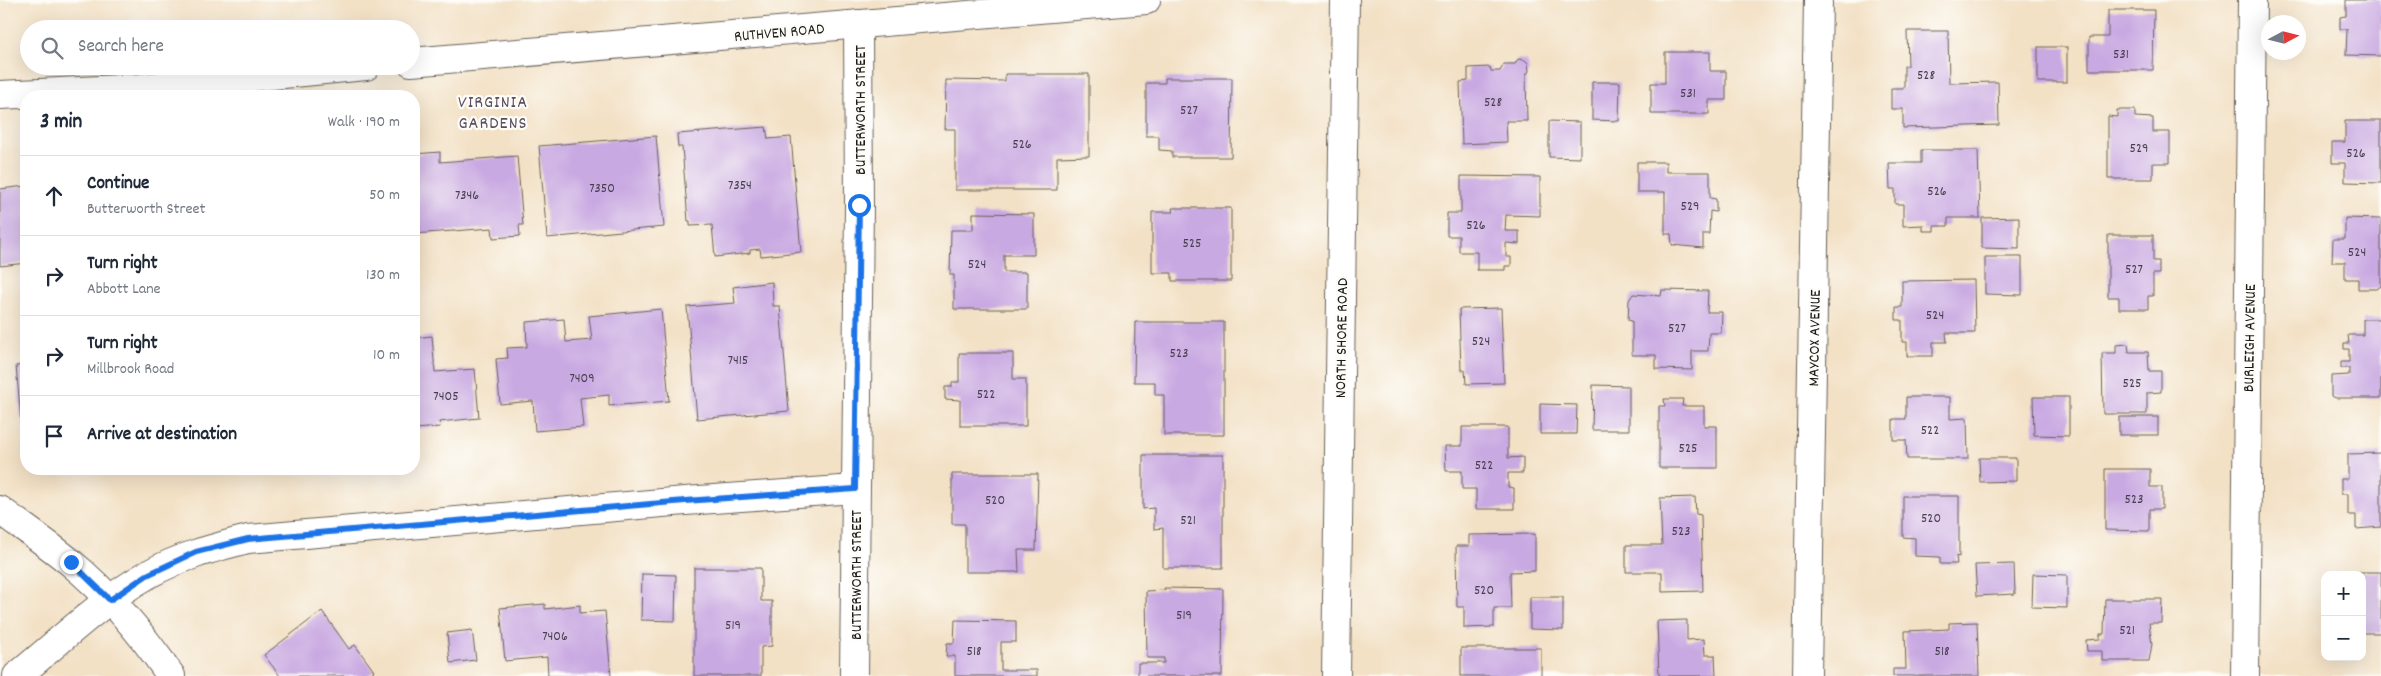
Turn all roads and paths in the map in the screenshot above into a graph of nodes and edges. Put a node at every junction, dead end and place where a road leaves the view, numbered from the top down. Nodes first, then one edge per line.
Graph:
1 (1146, 0) edge
2 (1345, 0) edge
3 (1818, 0) edge
4 (2252, 0) edge
5 (858, 24) junction
6 (420, 61) edge
7 (274, 75) edge
8 (100, 90) edge
9 (20, 94) edge
10 (0, 95) edge
11 (855, 489) junction
12 (0, 510) edge
13 (110, 600) junction
14 (17, 676) edge
15 (171, 676) edge
16 (854, 676) edge
17 (1336, 676) edge
18 (1807, 676) edge
19 (2245, 676) edge

1 - 5 street, RUTHVEN ROAD
2 - 17 street, NORTH SHORE ROAD
3 - 18 street, MAYCOX AVENUE
4 - 19 street, BURLEIGH AVENUE
5 - 6 street, RUTHVEN ROAD
5 - 11 street, BUTTERWORTH STREET
7 - 8 street
9 - 10 street
11 - 13 street
11 - 16 street, BUTTERWORTH STREET
12 - 13 street
13 - 14 street
13 - 15 street

